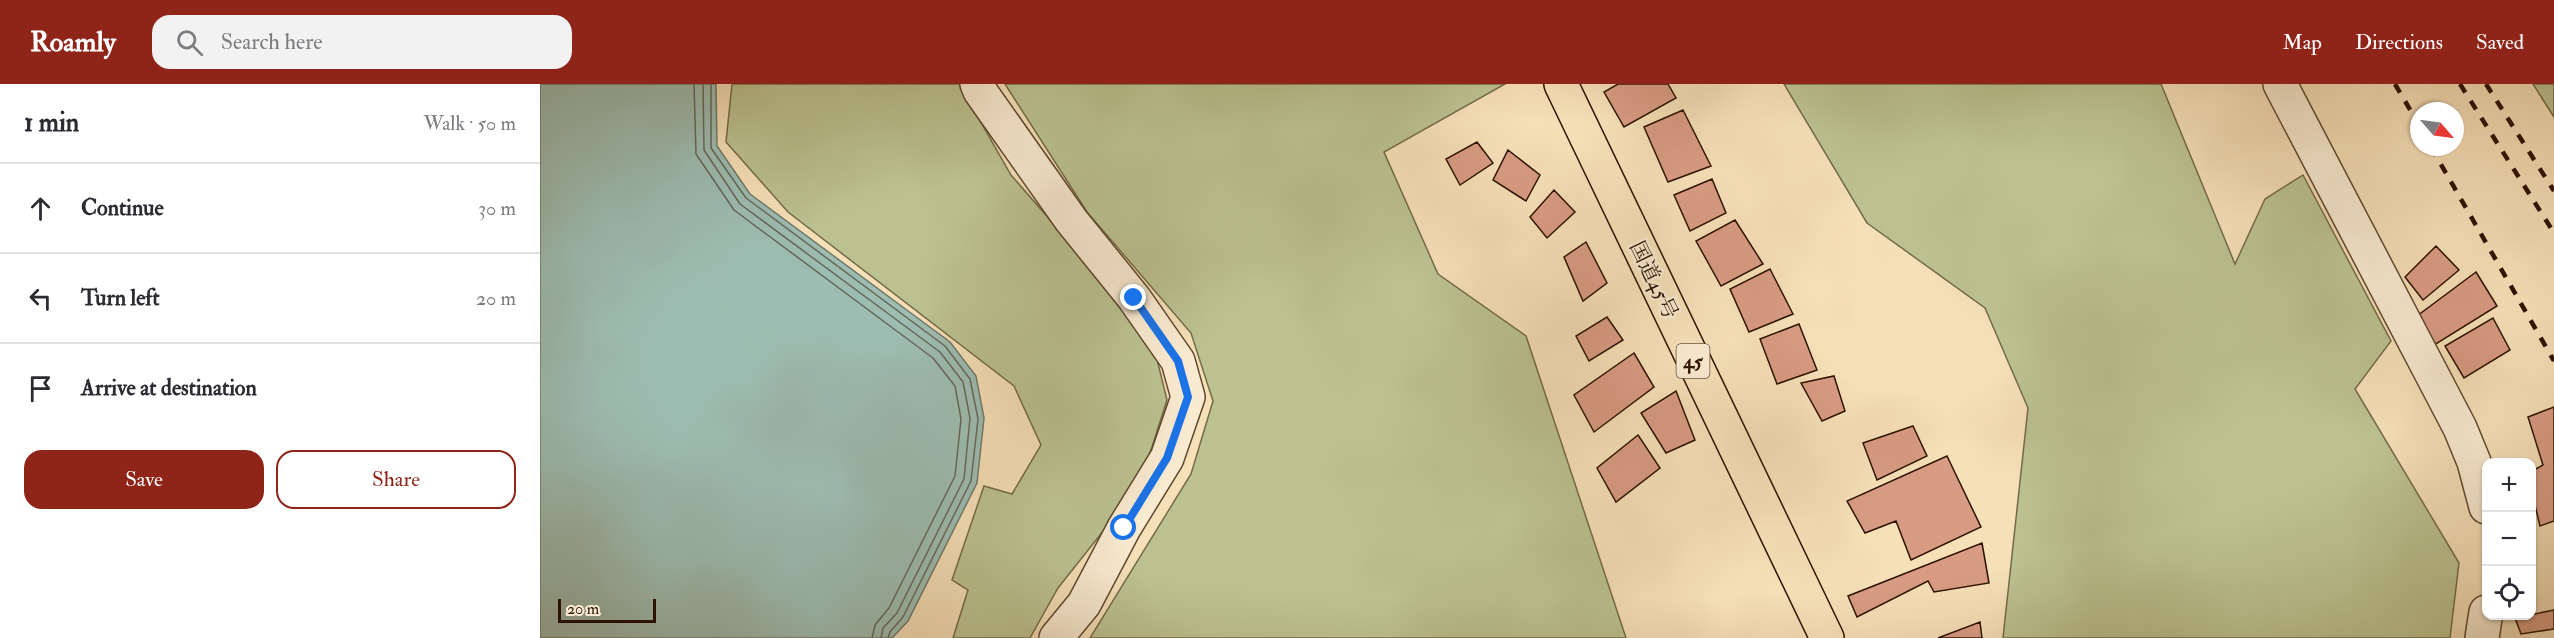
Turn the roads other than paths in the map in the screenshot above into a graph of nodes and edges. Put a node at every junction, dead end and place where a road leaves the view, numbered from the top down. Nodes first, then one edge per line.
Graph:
1 (977, 84) edge
2 (1561, 84) edge
3 (2280, 84) edge
4 (2482, 490) edge
5 (2485, 620) edge
6 (1056, 638) edge
7 (1827, 638) edge
8 (2482, 638) edge

1 - 6 street
2 - 7 highway, 国道45号 / 45
3 - 4 street
5 - 8 street

